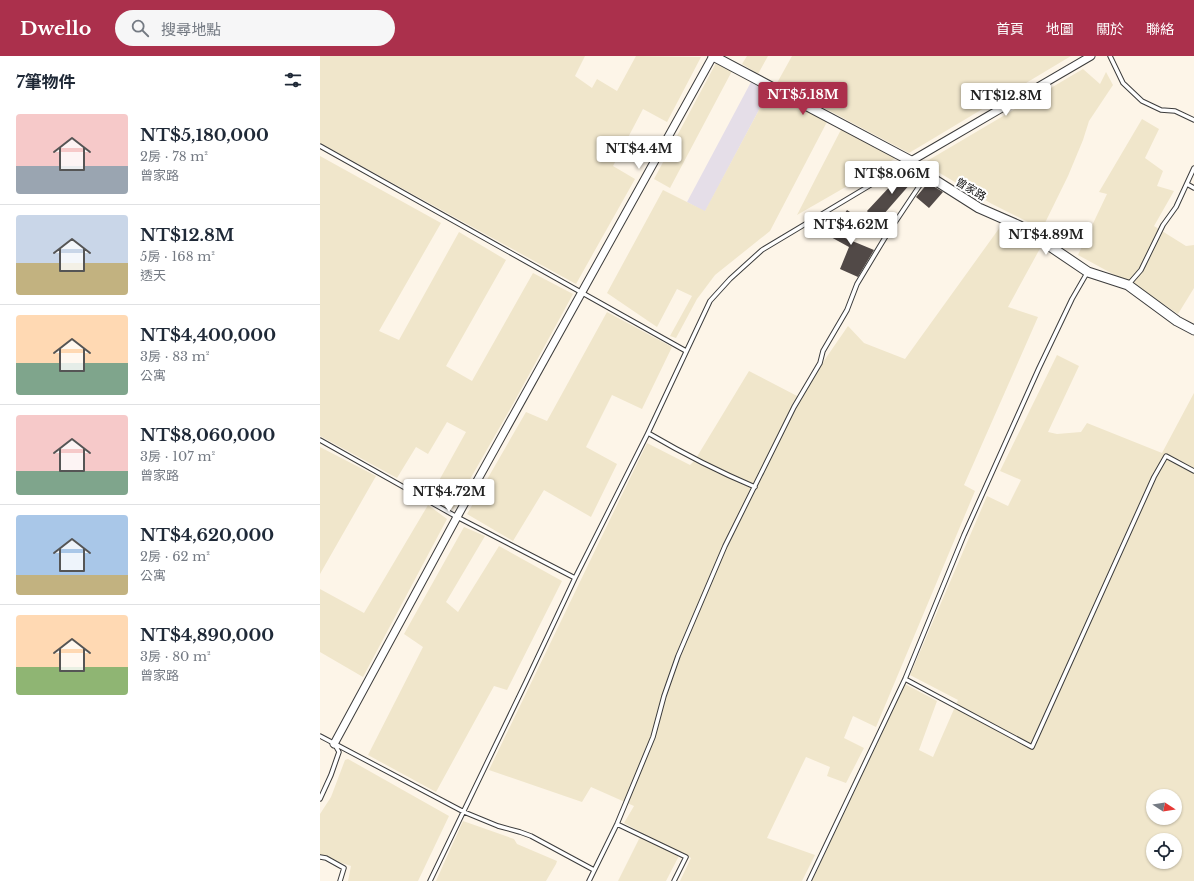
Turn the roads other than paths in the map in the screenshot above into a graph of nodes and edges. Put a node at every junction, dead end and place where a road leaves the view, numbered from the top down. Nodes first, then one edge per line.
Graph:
1 (713, 56) edge
2 (1091, 56) edge
3 (1110, 56) edge
4 (1194, 120) edge
5 (320, 146) edge
6 (907, 159) junction
7 (1194, 168) edge
8 (927, 175) junction
9 (1187, 184) junction
10 (1194, 188) edge
11 (1088, 272) junction
12 (1128, 285) junction
13 (581, 292) junction
14 (1194, 330) edge
15 (686, 351) junction
16 (648, 433) junction
17 (320, 440) edge
18 (1194, 471) edge
19 (755, 487) junction
20 (457, 517) junction
21 (575, 578) junction
22 (905, 679) junction
23 (320, 736) edge
24 (334, 744) junction
25 (320, 799) edge
26 (464, 812) junction
27 (617, 824) junction
28 (320, 857) edge
29 (594, 870) junction
30 (340, 881) edge
31 (430, 881) edge
32 (589, 881) edge
33 (674, 881) edge
34 (809, 881) edge

1 - 6 street, 曾家路
1 - 13 street
2 - 6 street
3 - 4 lane
5 - 13 lane
6 - 8 street, 曾家路
6 - 15 lane
7 - 9 lane
8 - 11 street, 曾家路
8 - 19 lane
9 - 10 lane
9 - 12 lane
11 - 12 street, 曾家路
11 - 22 lane
12 - 14 street, 曾家路
13 - 15 lane
13 - 20 street
15 - 16 lane
16 - 19 lane
16 - 21 lane
17 - 20 lane
18 - 22 lane
19 - 27 lane
20 - 21 lane
20 - 24 street
21 - 26 lane
22 - 34 lane
23 - 24 lane
24 - 25 lane
24 - 26 lane
26 - 29 lane
26 - 31 lane
27 - 29 lane
27 - 33 lane
28 - 30 lane
29 - 32 lane

